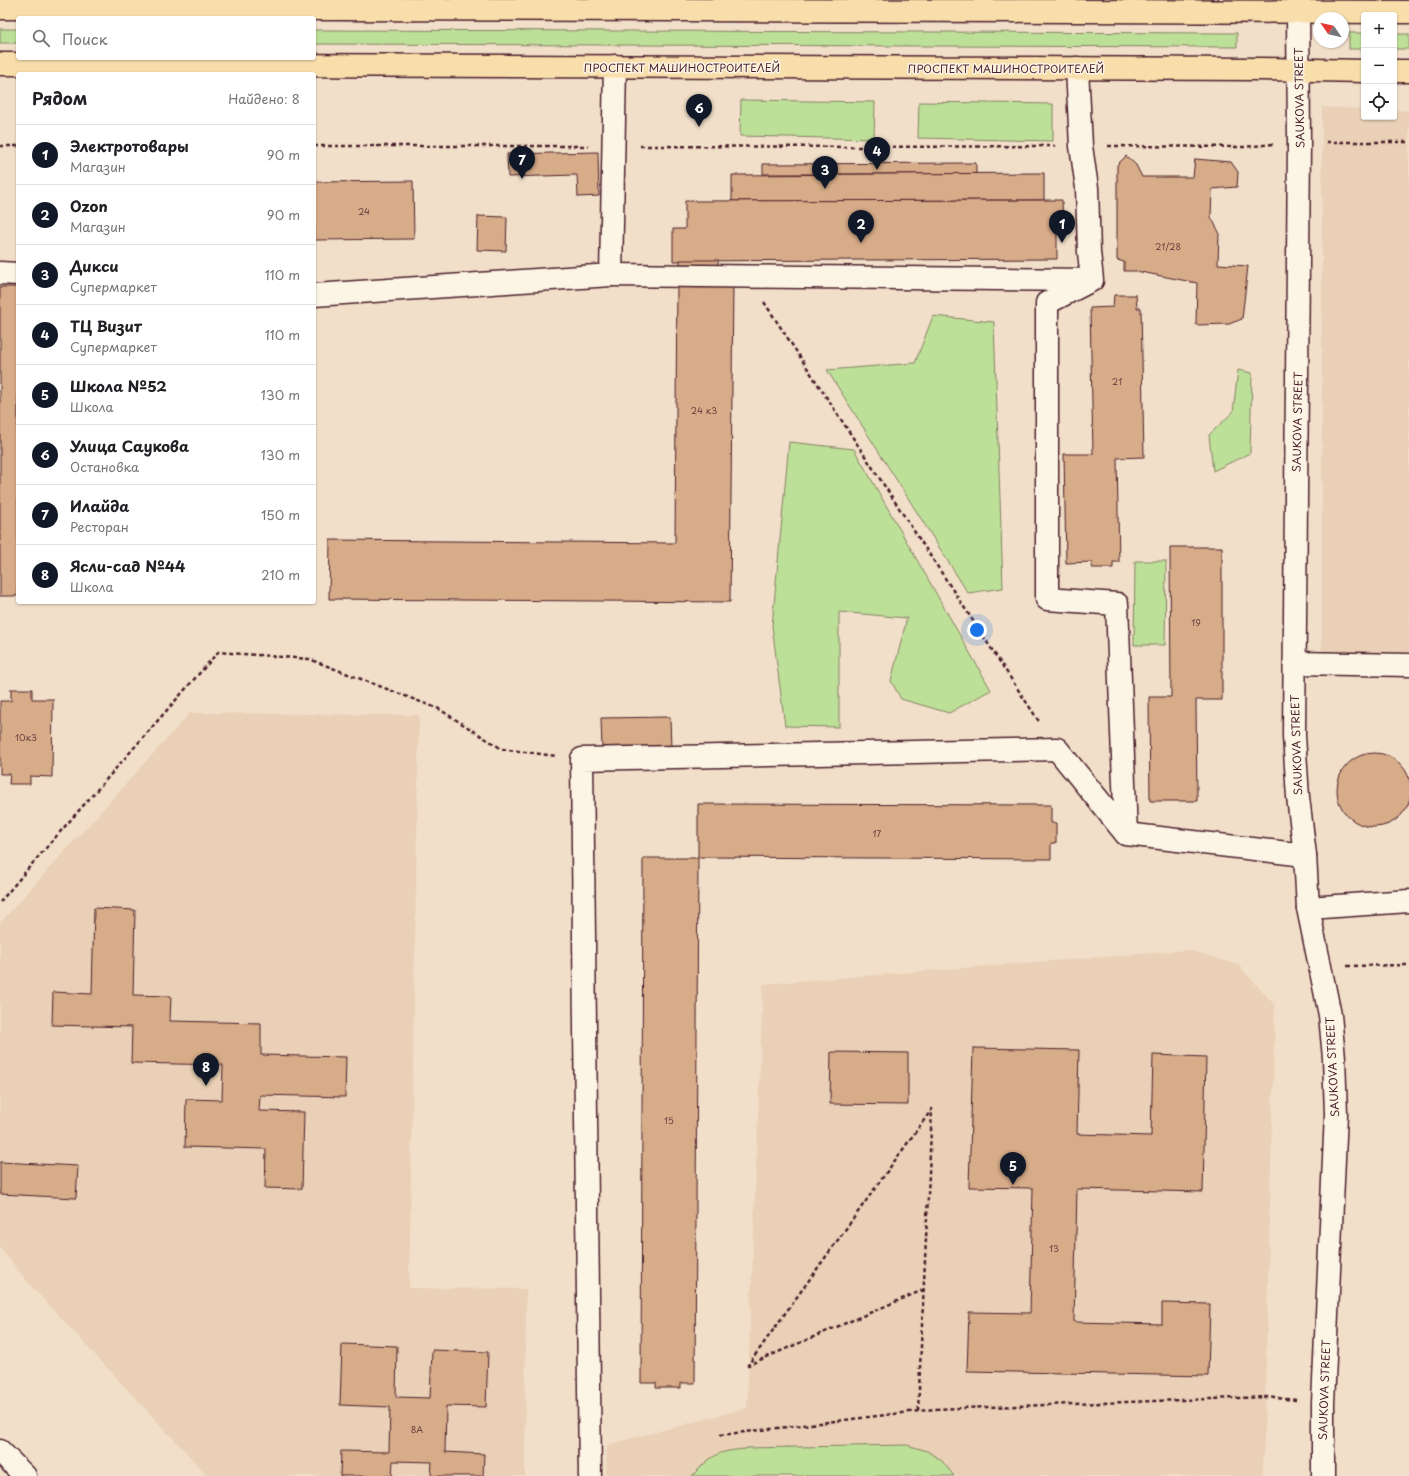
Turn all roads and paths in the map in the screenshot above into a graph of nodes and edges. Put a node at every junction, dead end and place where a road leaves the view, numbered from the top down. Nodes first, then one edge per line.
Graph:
1 (67, 4) edge
2 (762, 5) edge
3 (0, 8) edge
4 (1298, 12) junction
5 (1409, 12) edge
6 (0, 64) edge
7 (615, 66) junction
8 (1077, 68) junction
9 (1298, 70) junction
10 (1361, 70) edge
11 (1397, 71) edge
12 (1409, 71) edge
13 (1299, 142) junction
14 (1409, 142) edge
15 (0, 146) edge
16 (16, 146) edge
17 (316, 146) edge
18 (613, 146) junction
19 (1081, 146) junction
20 (0, 273) edge
21 (16, 274) edge
22 (611, 275) junction
23 (748, 277) junction
24 (1092, 280) junction
25 (316, 295) edge
26 (1295, 663) junction
27 (1409, 665) edge
28 (1056, 749) junction
29 (582, 759) junction
30 (1126, 834) junction
31 (1305, 855) junction
32 (1409, 901) edge
33 (0, 902) edge
34 (1308, 908) junction
35 (1409, 965) edge
36 (1320, 966) junction
37 (923, 1290) junction
38 (1323, 1403) junction
39 (918, 1411) junction
40 (720, 1435) dead end
41 (0, 1451) edge
42 (25, 1476) edge
43 (590, 1476) edge
44 (1323, 1476) edge

1 - 2 main road
1 - 3 main road
2 - 4 main road
4 - 5 main road
4 - 9 street, SAUKOVA STREET
6 - 7 main road, ПРОСПЕКТ МАШИНОСТРОИТЕЛЕЙ
7 - 8 main road, ПРОСПЕКТ МАШИНОСТРОИТЕЛЕЙ
7 - 18 street
8 - 9 main road, ПРОСПЕКТ МАШИНОСТРОИТЕЛЕЙ
8 - 19 street
9 - 10 main road, ПРОСПЕКТ МАШИНОСТРОИТЕЛЕЙ
9 - 13 street, SAUKOVA STREET
11 - 12 main road
13 - 14 path
13 - 19 path
13 - 26 street, SAUKOVA STREET
15 - 16 path
17 - 18 path
18 - 19 path
18 - 22 street
19 - 24 street
20 - 21 street
22 - 23 street
22 - 25 street
23 - 24 street
23 - 28 path
24 - 30 street
26 - 27 street
26 - 31 street, SAUKOVA STREET
28 - 29 street
28 - 30 street
29 - 33 path
29 - 43 street
30 - 31 street
31 - 34 street, SAUKOVA STREET
32 - 34 street
34 - 36 street, SAUKOVA STREET
35 - 36 path
36 - 38 street, SAUKOVA STREET
37 - 37 path
37 - 39 path
38 - 39 path
38 - 44 street, SAUKOVA STREET
39 - 40 path
41 - 42 street

